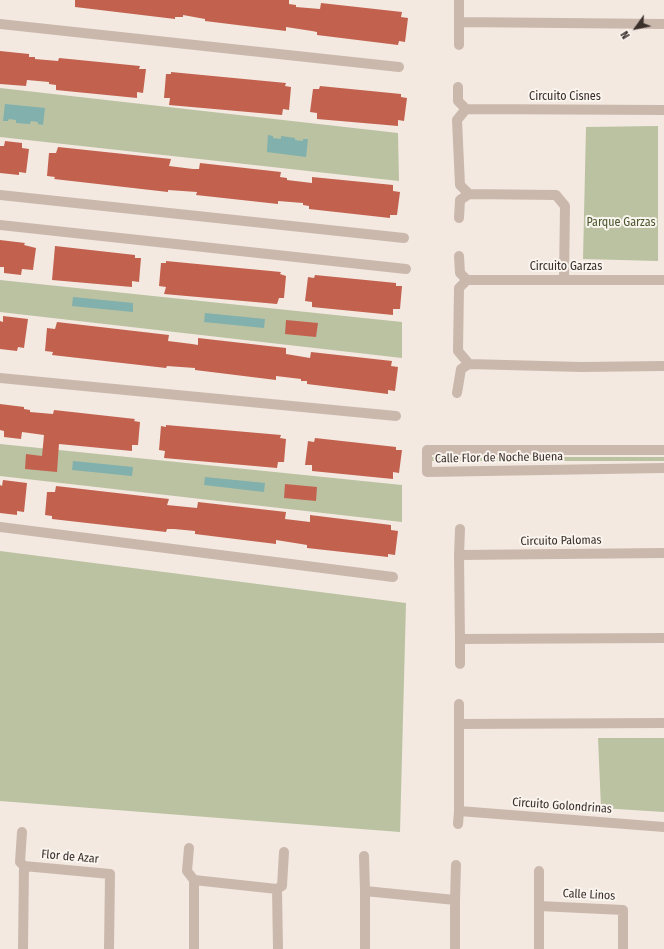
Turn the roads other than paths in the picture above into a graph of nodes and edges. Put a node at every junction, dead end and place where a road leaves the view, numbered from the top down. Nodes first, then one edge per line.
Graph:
1 (459, 0) edge
2 (459, 22) junction
3 (0, 24) edge
4 (664, 24) edge
5 (459, 45) dead end
6 (399, 67) dead end
7 (458, 87) dead end
8 (466, 110) junction
9 (664, 110) edge
10 (469, 194) junction
11 (0, 195) edge
12 (459, 218) dead end
13 (0, 225) edge
14 (404, 238) dead end
15 (459, 256) dead end
16 (406, 270) dead end
17 (564, 279) junction
18 (467, 280) junction
19 (664, 280) edge
20 (469, 364) junction
21 (664, 366) edge
22 (0, 378) edge
23 (458, 392) dead end
24 (396, 416) dead end
25 (664, 450) edge
26 (664, 468) edge
27 (0, 527) edge
28 (460, 529) dead end
29 (664, 553) edge
30 (459, 555) junction
31 (393, 577) dead end
32 (664, 638) edge
33 (460, 639) junction
34 (460, 664) dead end
35 (459, 704) dead end
36 (664, 723) edge
37 (460, 724) junction
38 (459, 811) junction
39 (458, 824) dead end
40 (664, 827) edge
41 (22, 832) dead end
42 (189, 848) dead end
43 (284, 852) dead end
44 (364, 856) dead end
45 (456, 865) dead end
46 (24, 866) junction
47 (539, 871) dead end
48 (194, 880) junction
49 (277, 889) junction
50 (365, 891) junction
51 (455, 900) junction
52 (539, 906) junction
53 (23, 949) edge
54 (109, 949) edge
55 (194, 949) edge
56 (278, 949) edge
57 (365, 949) edge
58 (455, 949) edge
59 (538, 949) edge
60 (623, 949) edge

1 - 2 street
2 - 4 street
2 - 5 street
3 - 6 street
7 - 8 street
8 - 9 street, Circuito Cisnes
8 - 10 street
10 - 12 street
10 - 17 street
11 - 14 street
13 - 16 street
15 - 18 street
17 - 18 street, Circuito Garzas
17 - 19 street, Circuito Garzas
18 - 20 street
20 - 21 street
20 - 23 street
22 - 24 street
25 - 26 street, Calle Flor de Noche Buena
27 - 31 street
28 - 30 street
29 - 30 street, Circuito Palomas
30 - 33 street
32 - 33 street
33 - 34 street
35 - 37 street
36 - 37 street
37 - 38 street
38 - 39 street
38 - 40 street, Circuito Golondrinas
41 - 46 street, Flor de Azar
42 - 48 street
43 - 49 street
44 - 50 street
45 - 51 street
46 - 53 street, Flor de Azar
46 - 54 street, Flor de Azar
47 - 52 street
48 - 49 street
48 - 55 street
49 - 56 street
50 - 51 street
50 - 57 street
51 - 58 street
52 - 59 street
52 - 60 street, Calle Linos

